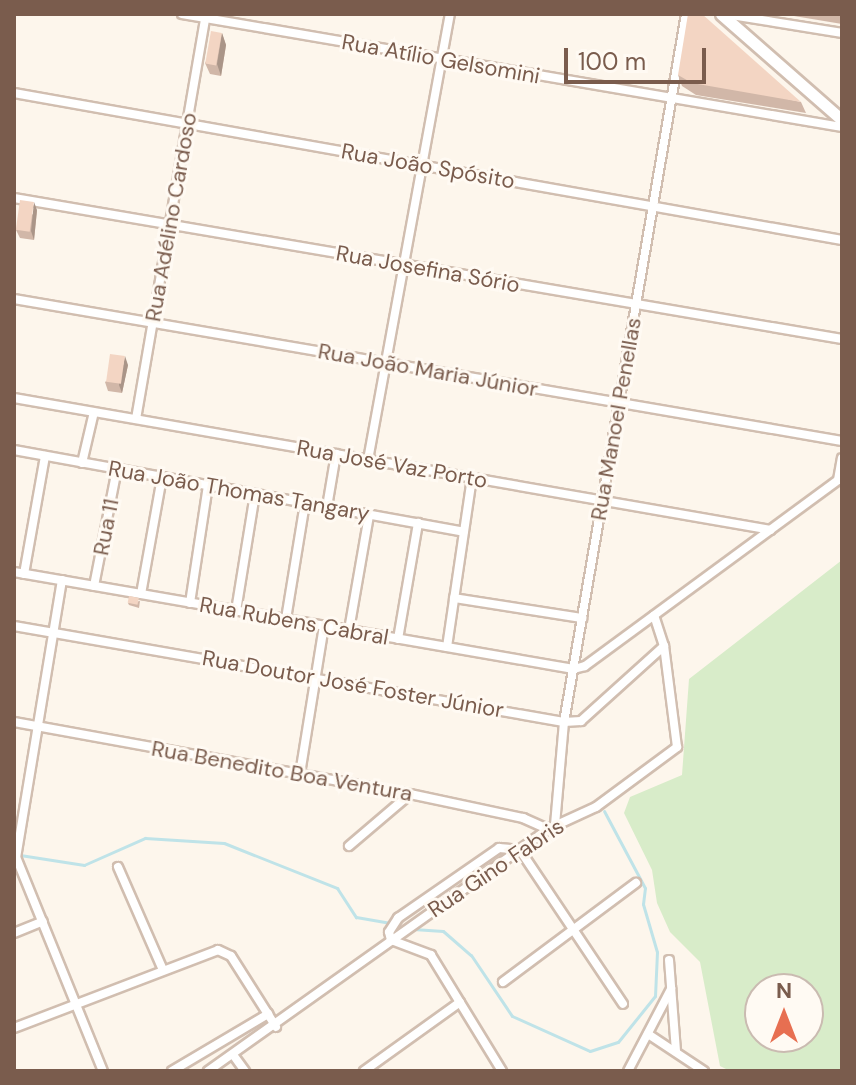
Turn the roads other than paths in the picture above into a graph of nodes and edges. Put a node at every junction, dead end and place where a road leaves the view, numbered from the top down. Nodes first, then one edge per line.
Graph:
1 (182, 14) edge
2 (450, 14) edge
3 (686, 14) edge
4 (723, 14) edge
5 (206, 16) edge
6 (842, 33) edge
7 (442, 59) junction
8 (14, 93) edge
9 (671, 98) junction
10 (842, 120) edge
11 (187, 124) junction
12 (842, 127) edge
13 (422, 165) junction
14 (14, 198) edge
15 (653, 206) junction
16 (170, 225) junction
17 (842, 240) edge
18 (404, 265) junction
19 (14, 299) edge
20 (636, 304) junction
21 (153, 323) junction
22 (842, 339) edge
23 (386, 363) junction
24 (14, 398) edge
25 (619, 403) junction
26 (94, 412) junction
27 (136, 419) junction
28 (842, 441) edge
29 (14, 450) edge
30 (336, 454) junction
31 (45, 456) junction
32 (842, 458) edge
33 (368, 460) junction
34 (82, 463) junction
35 (117, 469) junction
36 (162, 477) junction
37 (472, 478) junction
38 (840, 479) edge
39 (208, 485) junction
40 (255, 494) junction
41 (602, 500) junction
42 (305, 503) junction
43 (327, 507) junction
44 (369, 515) junction
45 (418, 523) junction
46 (771, 530) junction
47 (464, 532) junction
48 (14, 572) edge
49 (24, 574) junction
50 (62, 580) junction
51 (94, 586) junction
52 (141, 594) junction
53 (454, 598) junction
54 (190, 603) junction
55 (236, 611) junction
56 (654, 616) junction
57 (582, 618) junction
58 (286, 619) junction
59 (14, 626) edge
60 (324, 626) junction
61 (349, 630) junction
62 (53, 633) junction
63 (398, 639) junction
64 (664, 646) junction
65 (447, 647) junction
66 (574, 669) junction
67 (316, 676) junction
68 (14, 722) edge
69 (564, 722) junction
70 (38, 726) junction
71 (300, 774) junction
72 (410, 794) junction
73 (552, 827) junction
74 (349, 846) dead end
75 (520, 850) junction
76 (16, 857) edge
77 (118, 867) dead end
78 (636, 883) dead end
79 (43, 921) junction
80 (574, 930) junction
81 (14, 933) edge
82 (392, 936) junction
83 (669, 960) dead end
84 (163, 970) junction
85 (503, 982) dead end
86 (671, 989) junction
87 (460, 1002) junction
88 (78, 1003) junction
89 (623, 1004) dead end
90 (268, 1014) junction
91 (276, 1027) junction
92 (14, 1028) edge
93 (648, 1034) junction
94 (676, 1052) junction
95 (234, 1056) junction
96 (103, 1071) edge
97 (172, 1071) edge
98 (208, 1071) edge
99 (245, 1071) edge
100 (364, 1071) edge
101 (502, 1071) edge
102 (628, 1071) edge
103 (704, 1071) edge

1 - 5 street, Rua Atílio Gelsomini
2 - 7 street
3 - 9 street, Rua Manoel Penellas
4 - 6 street
4 - 10 street
5 - 7 street, Rua Atílio Gelsomini
5 - 11 street, Rua Adélino Cardoso
7 - 9 street, Rua Atílio Gelsomini
7 - 13 street
8 - 11 street, Rua João Spósito
9 - 12 street, Rua Atílio Gelsomini
9 - 15 street, Rua Manoel Penellas
11 - 13 street, Rua João Spósito
11 - 16 street, Rua Adélino Cardoso
13 - 15 street, Rua João Spósito
13 - 18 street
14 - 16 street, Rua Josefina Sório
15 - 17 street, Rua João Spósito
15 - 20 street, Rua Manoel Penellas
16 - 18 street, Rua Josefina Sório
16 - 21 street, Rua Adélino Cardoso
18 - 20 street, Rua Josefina Sório
18 - 23 street
19 - 21 street, Rua João Maria Júnior
20 - 22 street, Rua Josefina Sório
20 - 25 street, Rua Manoel Penellas
21 - 23 street, Rua João Maria Júnior
21 - 27 street, Rua Adélino Cardoso
23 - 25 street, Rua João Maria Júnior
23 - 33 street
24 - 26 street, Rua José Vaz Porto
25 - 28 street, Rua João Maria Júnior
25 - 41 street, Rua Manoel Penellas
26 - 27 street, Rua José Vaz Porto
26 - 34 street
27 - 30 street, Rua José Vaz Porto
29 - 31 street, Rua João Thomas Tangary
30 - 33 street, Rua José Vaz Porto
30 - 43 street
31 - 34 street, Rua João Thomas Tangary
31 - 49 street
32 - 38 street
33 - 37 street, Rua José Vaz Porto
34 - 35 street, Rua João Thomas Tangary
35 - 36 street, Rua João Thomas Tangary
35 - 51 street, Rua 11
36 - 39 street, Rua João Thomas Tangary
36 - 52 street
37 - 41 street, Rua José Vaz Porto
37 - 47 street
38 - 46 street
39 - 40 street, Rua João Thomas Tangary
39 - 54 street
40 - 42 street, Rua João Thomas Tangary
40 - 55 street
41 - 46 street, Rua José Vaz Porto
41 - 57 street, Rua Manoel Penellas
42 - 43 street, Rua João Thomas Tangary
42 - 58 street
43 - 44 street, Rua João Thomas Tangary
44 - 45 street, Rua João Thomas Tangary
44 - 61 street
45 - 47 street, Rua João Thomas Tangary
45 - 63 street
46 - 56 street
47 - 53 street
48 - 49 street, Rua Rubens Cabral
49 - 50 street, Rua Rubens Cabral
50 - 51 street, Rua Rubens Cabral
50 - 62 street
51 - 52 street, Rua Rubens Cabral
52 - 54 street, Rua Rubens Cabral
53 - 57 street
53 - 65 street
54 - 55 street, Rua Rubens Cabral
55 - 58 street, Rua Rubens Cabral
56 - 64 street, Rua Gino Fabris
56 - 66 street
57 - 66 street, Rua Manoel Penellas
58 - 60 street, Rua Rubens Cabral
59 - 62 street, Rua Doutor José Foster Júnior
60 - 61 street, Rua Rubens Cabral
60 - 67 street
61 - 63 street, Rua Rubens Cabral
62 - 67 street, Rua Doutor José Foster Júnior
62 - 70 street
63 - 65 street, Rua Rubens Cabral
64 - 69 street
64 - 73 street, Rua Gino Fabris
65 - 66 street, Rua Rubens Cabral
66 - 69 street, Rua Manoel Penellas
67 - 69 street, Rua Doutor José Foster Júnior
67 - 71 street
68 - 70 street, Rua Benedito Boa Ventura
69 - 73 street, Rua Manoel Penellas
70 - 71 street, Rua Benedito Boa Ventura
70 - 76 street
71 - 72 street, Rua Benedito Boa Ventura
72 - 73 street, Rua Benedito Boa Ventura
72 - 74 street
73 - 75 street, Rua Gino Fabris
75 - 80 street
75 - 82 street, Rua Gino Fabris
75 - 82 street
76 - 79 street
77 - 84 street
78 - 80 street
79 - 81 street
79 - 88 street
80 - 85 street
80 - 89 street
82 - 87 street
82 - 91 street, Rua Gino Fabris
83 - 86 street
84 - 88 street
84 - 90 street
86 - 93 street
86 - 94 street
87 - 100 street
87 - 101 street
88 - 92 street
88 - 96 street
90 - 91 street
90 - 97 street
91 - 95 street, Rua Gino Fabris
93 - 94 street
93 - 102 street
94 - 103 street
95 - 98 street, Rua Gino Fabris
95 - 99 street

